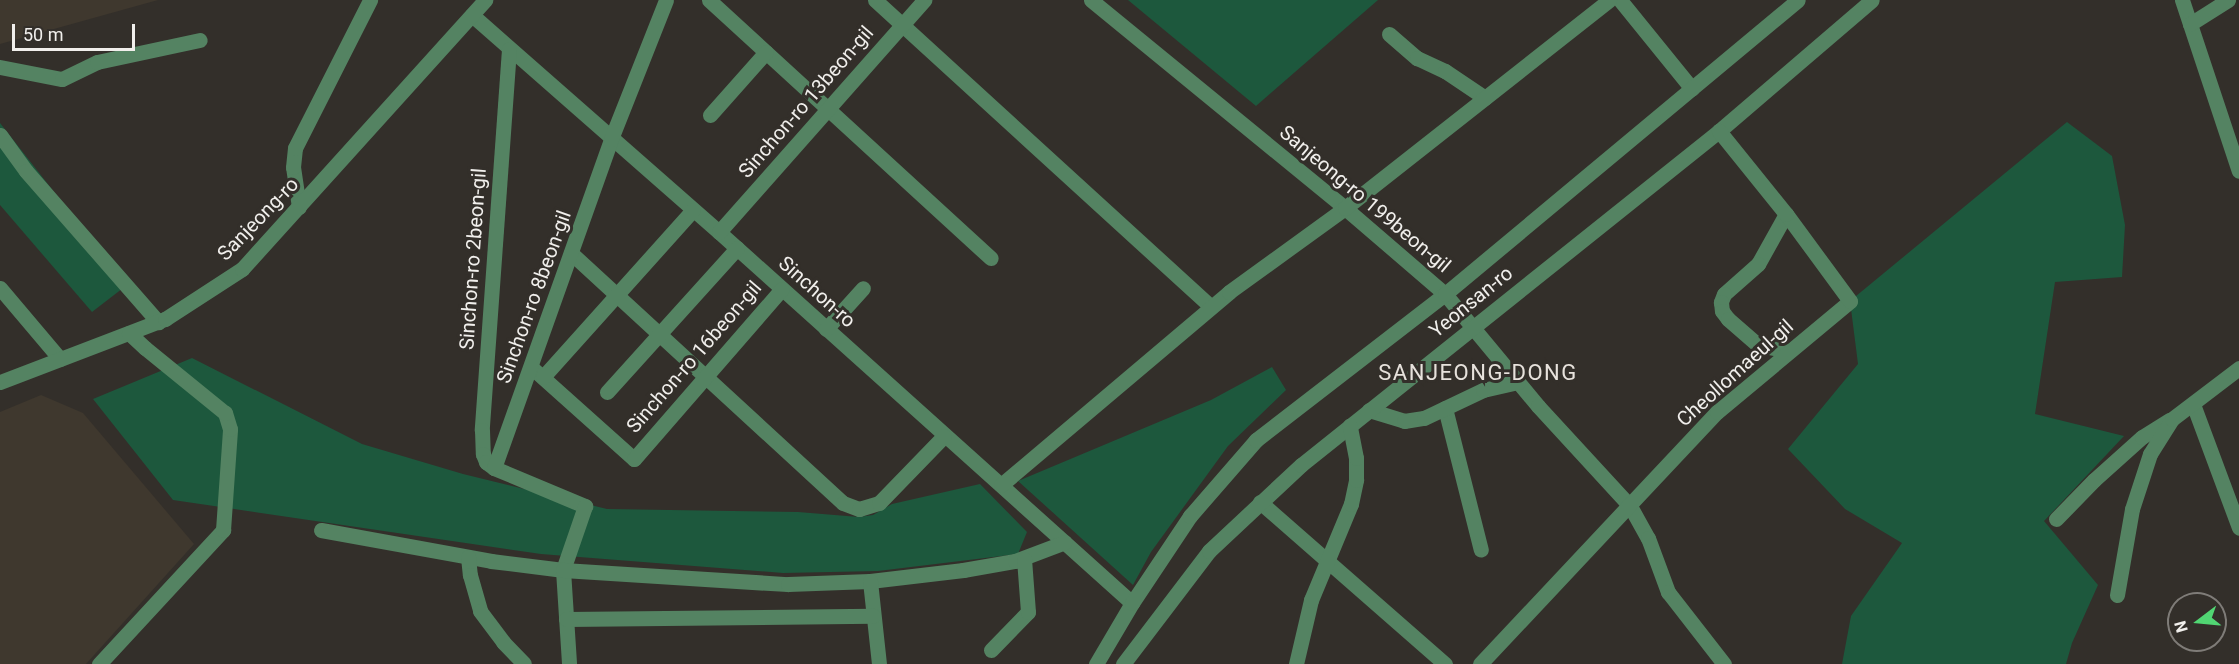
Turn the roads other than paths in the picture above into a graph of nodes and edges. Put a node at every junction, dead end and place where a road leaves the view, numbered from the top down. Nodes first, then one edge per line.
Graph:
1 (370, 0) edge
2 (485, 0) edge
3 (666, 0) edge
4 (709, 0) edge
5 (875, 0) edge
6 (924, 0) edge
7 (1090, 0) edge
8 (1609, 0) edge
9 (1620, 0) edge
10 (1798, 0) edge
11 (1872, 0) edge
12 (2182, 0) edge
13 (2228, 0) edge
14 (472, 15) junction
15 (2190, 24) junction
16 (903, 25) junction
17 (1389, 33) dead end
18 (200, 40) dead end
19 (509, 49) junction
20 (766, 52) junction
21 (0, 67) edge
22 (1692, 88) junction
23 (1485, 98) junction
24 (830, 110) junction
25 (710, 115) dead end
26 (1719, 131) junction
27 (0, 135) edge
28 (611, 139) junction
29 (2239, 171) edge
30 (299, 207) junction
31 (1345, 208) junction
32 (693, 210) junction
33 (1786, 214) junction
34 (719, 232) junction
35 (737, 248) junction
36 (572, 253) junction
37 (991, 258) dead end
38 (0, 288) edge
39 (863, 288) dead end
40 (782, 289) junction
41 (1445, 294) junction
42 (616, 295) junction
43 (1212, 307) junction
44 (158, 322) junction
45 (1474, 327) junction
46 (826, 329) junction
47 (129, 333) junction
48 (659, 334) junction
49 (1788, 351) junction
50 (60, 359) junction
51 (2239, 368) edge
52 (537, 372) junction
53 (705, 377) junction
54 (0, 382) edge
55 (1518, 382) junction
56 (607, 392) dead end
57 (2193, 404) junction
58 (1445, 408) junction
59 (1369, 410) junction
60 (2172, 419) junction
61 (1350, 426) junction
62 (945, 436) junction
63 (494, 468) junction
64 (1001, 485) junction
65 (1260, 502) junction
66 (1630, 506) junction
67 (2056, 519) dead end
68 (2239, 528) edge
69 (321, 530) dead end
70 (1065, 542) junction
71 (1481, 550) dead end
72 (468, 557) junction
73 (1024, 559) junction
74 (1328, 561) junction
75 (563, 570) junction
76 (870, 581) junction
77 (2117, 595) dead end
78 (1132, 603) junction
79 (873, 616) junction
80 (566, 619) junction
81 (991, 650) dead end
82 (108, 661) edge
83 (524, 664) edge
84 (569, 664) edge
85 (879, 664) edge
86 (1096, 664) edge
87 (1123, 664) edge
88 (1296, 664) edge
89 (1445, 664) edge
90 (1480, 664) edge
91 (1724, 664) edge

1 - 30 street
2 - 14 street, Sanjeong-ro
3 - 28 street, Sinchon-ro 8beon-gil
4 - 20 street
5 - 16 street
6 - 16 street, Sinchon-ro 13beon-gil
7 - 31 street, Sanjeong-ro 199beon-gil
8 - 23 street
9 - 22 street
10 - 22 street, Yeonsan-ro
11 - 26 street, Yeonsan-ro
12 - 15 street
13 - 15 street
14 - 19 street, Sinchon-ro
14 - 30 street, Sanjeong-ro
15 - 29 street
16 - 24 street, Sinchon-ro 13beon-gil
16 - 43 street
17 - 23 street
18 - 21 street
19 - 28 street, Sinchon-ro
19 - 63 street, Sinchon-ro 2beon-gil
20 - 24 street
20 - 25 street
22 - 41 street, Yeonsan-ro
23 - 31 street
24 - 34 street, Sinchon-ro 13beon-gil
24 - 37 street
26 - 33 street, Cheollomaeul-gil
26 - 45 street, Yeonsan-ro
27 - 44 street
28 - 32 street, Sinchon-ro
28 - 36 street, Sinchon-ro 8beon-gil
30 - 44 street, Sanjeong-ro
31 - 41 street, Sanjeong-ro 199beon-gil
31 - 43 street
32 - 34 street, Sinchon-ro
32 - 42 street
33 - 49 street, Cheollomaeul-gil
33 - 49 street
34 - 35 street, Sinchon-ro
35 - 40 street, Sinchon-ro
35 - 48 street
36 - 42 street
36 - 52 street, Sinchon-ro 8beon-gil
38 - 50 street
39 - 46 street
40 - 46 street, Sinchon-ro
40 - 53 street, Sinchon-ro 16beon-gil
41 - 45 street, Sanjeong-ro 199beon-gil
41 - 78 street, Yeonsan-ro
42 - 48 street
42 - 52 street
43 - 64 street
44 - 47 street, Sanjeong-ro
45 - 55 street, Sanjeong-ro 199beon-gil
45 - 59 street, Yeonsan-ro
46 - 62 street, Sinchon-ro
47 - 50 street, Sanjeong-ro
47 - 82 street
48 - 53 street
48 - 56 street
49 - 66 street, Cheollomaeul-gil
50 - 54 street, Sanjeong-ro
51 - 57 street
52 - 53 street, Sinchon-ro 16beon-gil
52 - 63 street, Sinchon-ro 8beon-gil
53 - 62 street
55 - 58 street
55 - 66 street, Sanjeong-ro 199beon-gil
57 - 60 street
57 - 68 street
58 - 59 street
58 - 71 street
59 - 61 street, Yeonsan-ro
60 - 67 street
60 - 77 street
61 - 65 street, Yeonsan-ro
61 - 74 street
62 - 64 street, Sinchon-ro
63 - 75 street
64 - 70 street, Sinchon-ro
65 - 74 street
65 - 87 street, Yeonsan-ro
66 - 90 street, Cheollomaeul-gil
66 - 91 street, Sanjeong-ro 199beon-gil
69 - 72 street
70 - 73 street
70 - 78 street, Sinchon-ro
72 - 75 street
72 - 83 street
73 - 76 street
73 - 81 street
74 - 88 street
74 - 89 street
75 - 76 street
75 - 80 street
76 - 79 street
78 - 86 street, Yeonsan-ro
79 - 80 street
79 - 85 street
80 - 84 street

